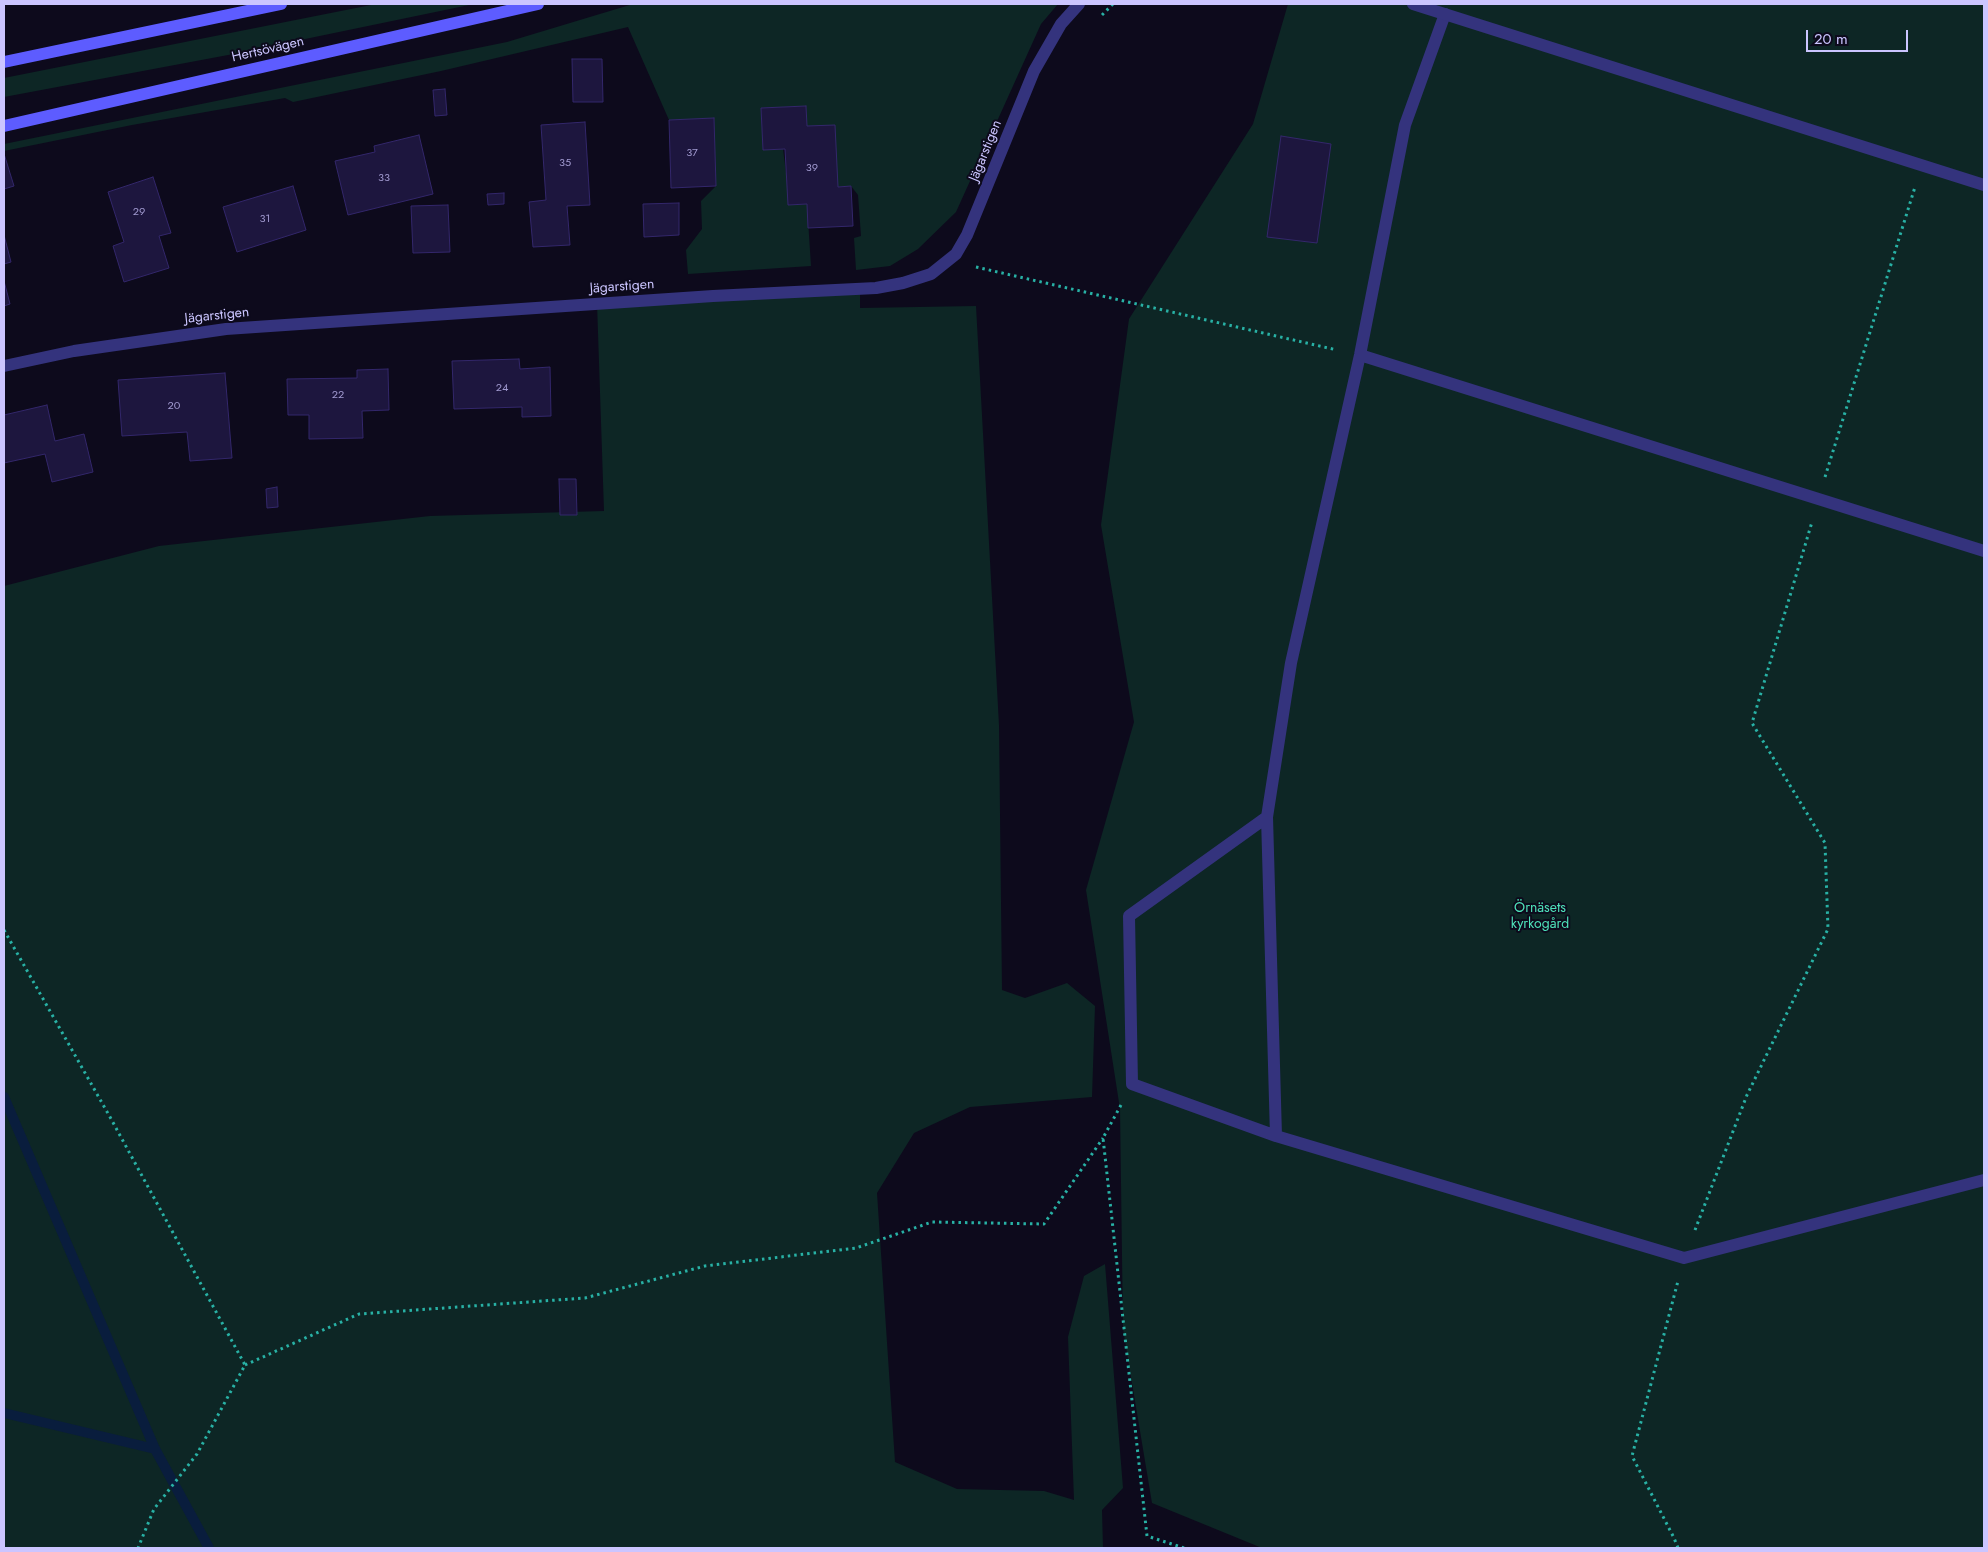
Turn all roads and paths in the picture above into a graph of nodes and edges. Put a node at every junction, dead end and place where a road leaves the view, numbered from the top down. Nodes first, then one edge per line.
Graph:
1 (281, 4) edge
2 (538, 4) edge
3 (1079, 4) edge
4 (1413, 4) edge
5 (1447, 9) edge
6 (4, 62) edge
7 (4, 126) edge
8 (1921, 165) junction
9 (1984, 185) edge
10 (949, 261) junction
11 (1360, 355) junction
12 (4, 366) edge
13 (1818, 500) junction
14 (1984, 550) edge
15 (1267, 817) junction
16 (4, 930) edge
17 (1132, 1084) junction
18 (1276, 1136) junction
19 (1103, 1138) junction
20 (1984, 1180) edge
21 (1684, 1258) junction
22 (245, 1366) junction
23 (138, 1548) edge
24 (1184, 1548) edge
25 (1678, 1548) edge

1 - 6 main road
2 - 7 main road, Hertsövägen
3 - 10 street, Jägarstigen
4 - 5 street
5 - 8 street
5 - 11 street
8 - 9 street
8 - 13 path
10 - 11 path
10 - 12 street, Jägarstigen
11 - 13 street
11 - 15 street
13 - 14 street
13 - 21 path
15 - 17 street
15 - 18 street
16 - 22 path
17 - 18 street
17 - 19 path
18 - 21 street
19 - 22 path
19 - 24 path
20 - 21 street
21 - 25 path
22 - 23 path

